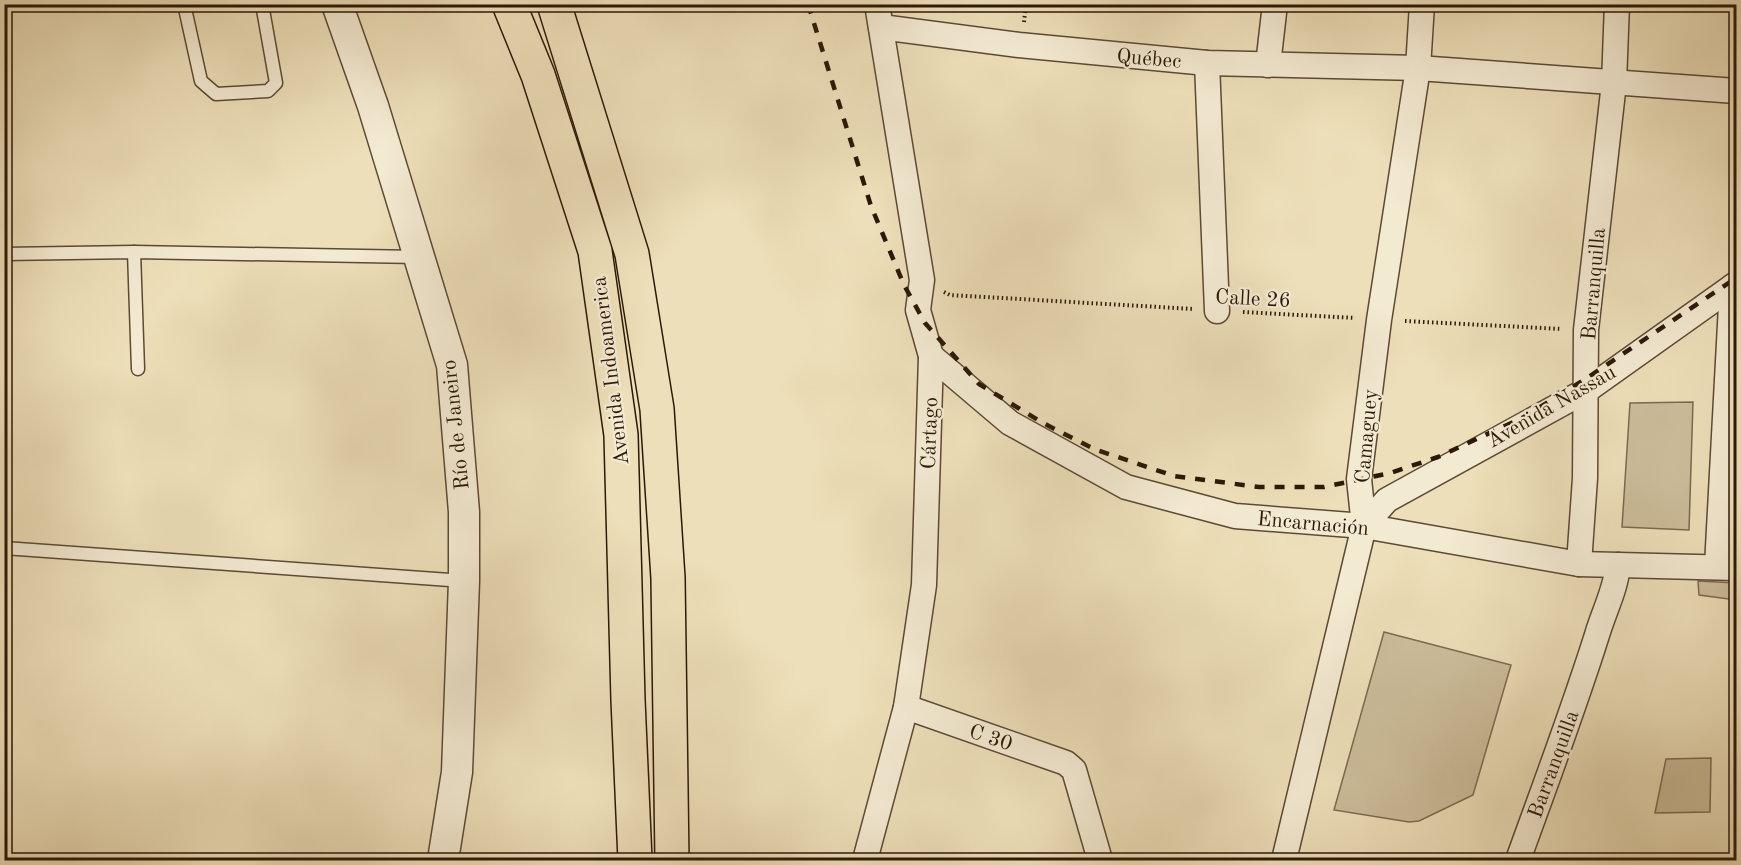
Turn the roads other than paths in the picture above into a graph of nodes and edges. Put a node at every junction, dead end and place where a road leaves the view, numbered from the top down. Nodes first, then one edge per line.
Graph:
1 (184, 4) edge
2 (262, 4) edge
3 (337, 4) edge
4 (509, 4) edge
5 (554, 4) edge
6 (1275, 4) edge
7 (1422, 4) edge
8 (1617, 4) edge
9 (879, 16) edge
10 (1207, 63) junction
11 (1268, 65) junction
12 (1418, 68) junction
13 (1614, 83) junction
14 (1737, 91) edge
15 (134, 252) junction
16 (4, 254) edge
17 (418, 257) junction
18 (1734, 285) edge
19 (1217, 311) road end
20 (931, 356) junction
21 (138, 369) dead end
22 (1587, 390) junction
23 (1364, 526) junction
24 (4, 548) edge
25 (1579, 564) junction
26 (1618, 565) junction
27 (1727, 567) edge
28 (464, 581) junction
29 (906, 707) junction
30 (443, 861) edge
31 (635, 861) edge
32 (672, 861) edge
33 (865, 861) edge
34 (1100, 861) edge
35 (1284, 861) edge
36 (1518, 861) edge

1 - 2 lane
3 - 17 street, Río de Janeiro
4 - 31 main road, Avenida Indoamerica
5 - 32 main road, Avenida Indoamerica
6 - 11 street
7 - 12 street, Camaguey
8 - 13 street, Barranquilla
9 - 10 street, Québec
9 - 20 street, Cártago
10 - 11 street, Québec
10 - 19 street
11 - 12 street, Québec
12 - 13 street, Québec
12 - 23 street, Camaguey
13 - 14 street, Québec
13 - 22 street, Barranquilla
15 - 16 lane
15 - 17 lane
15 - 21 lane
17 - 28 street, Río de Janeiro
18 - 22 street, Avenida Nassau
18 - 27 street
20 - 23 street, Encarnación
20 - 29 street, Cártago
22 - 23 street, Avenida Nassau
22 - 25 street, Barranquilla
23 - 25 street, Encarnación
23 - 35 street, Camaguey
24 - 28 lane
25 - 26 street, Encarnación
26 - 27 street, Encarnación
26 - 36 street, Barranquilla
28 - 30 street, Río de Janeiro
29 - 33 street, Cártago
29 - 34 street, C 30

